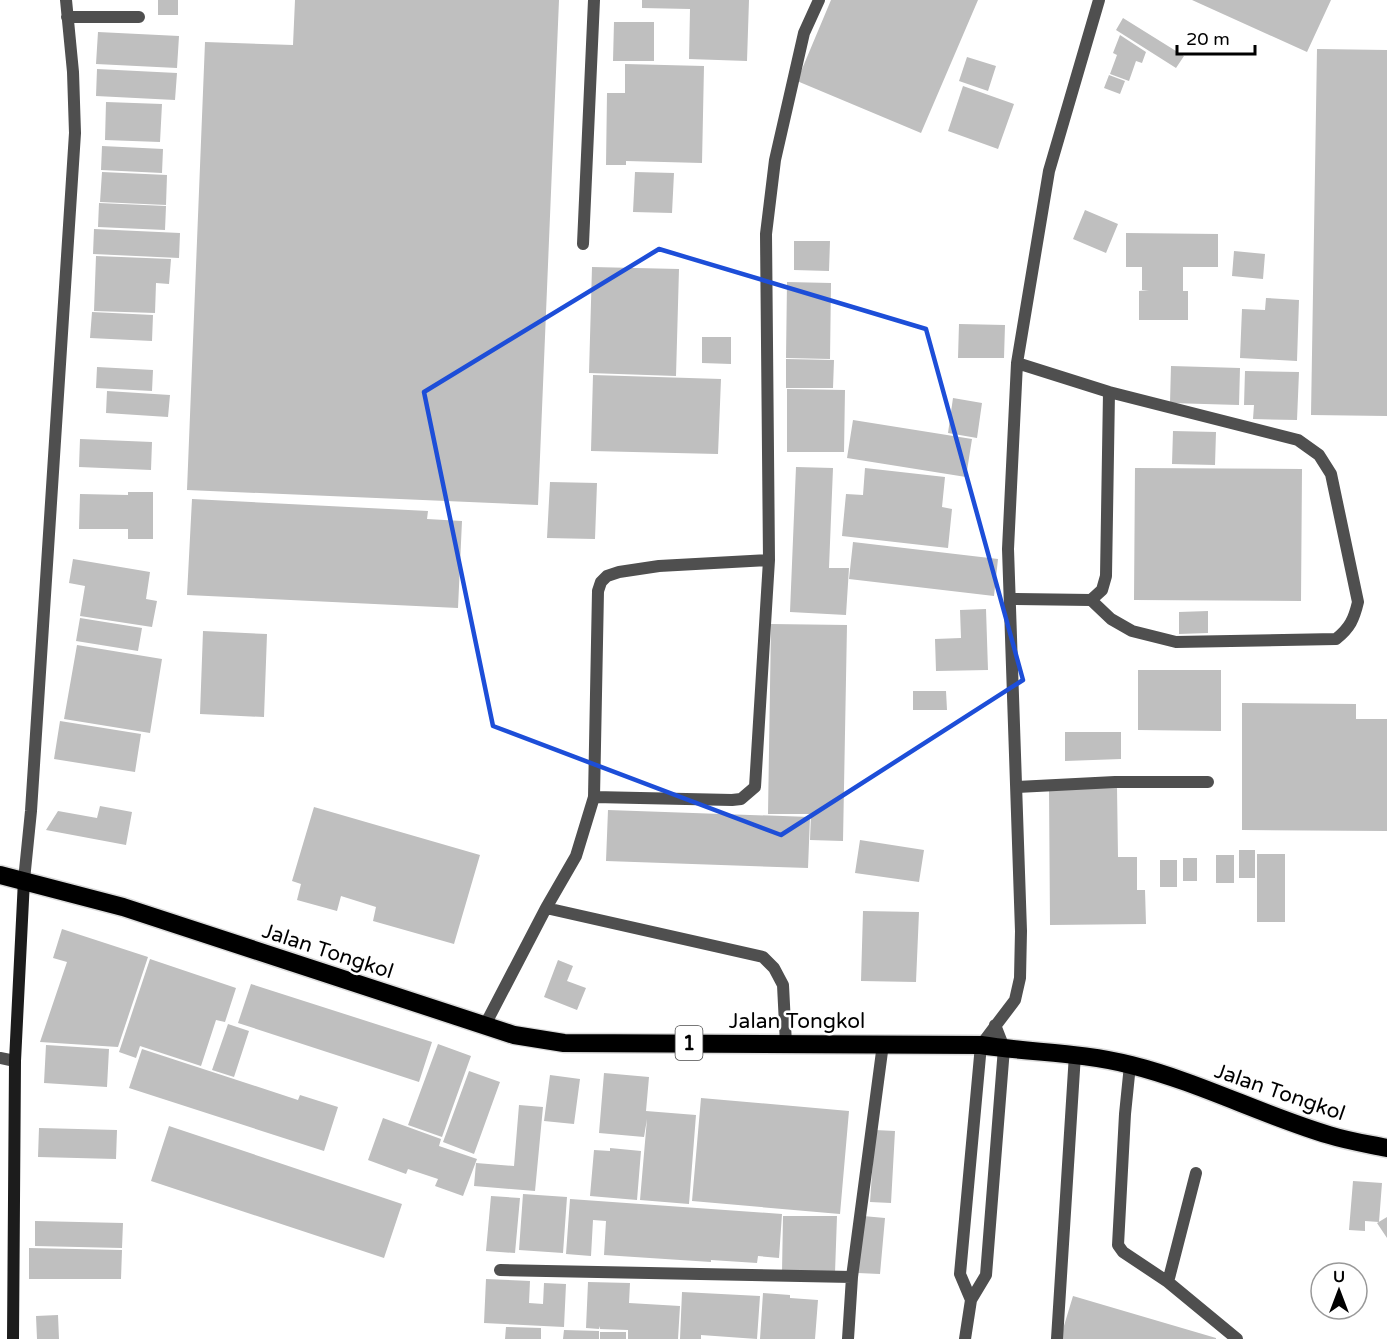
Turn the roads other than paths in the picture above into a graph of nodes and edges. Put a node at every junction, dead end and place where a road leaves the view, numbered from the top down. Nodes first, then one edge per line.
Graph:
1 (66, 0) edge
2 (594, 0) edge
3 (819, 0) edge
4 (1099, 0) edge
5 (67, 17) junction
6 (139, 17) dead end
7 (584, 244) dead end
8 (1017, 363) junction
9 (1109, 392) junction
10 (769, 560) junction
11 (1011, 599) junction
12 (1091, 600) junction
13 (1208, 782) dead end
14 (1017, 787) junction
15 (594, 796) junction
16 (0, 875) edge
17 (24, 880) junction
18 (546, 908) junction
19 (995, 1024) junction
20 (484, 1027) junction
21 (786, 1044) junction
22 (883, 1044) junction
23 (981, 1045) junction
24 (1004, 1048) junction
25 (1075, 1054) junction
26 (0, 1058) edge
27 (15, 1061) junction
28 (1130, 1065) junction
29 (1387, 1148) edge
30 (1196, 1173) dead end
31 (500, 1270) dead end
32 (852, 1277) junction
33 (1168, 1282) junction
34 (971, 1300) junction
35 (13, 1339) edge
36 (848, 1339) edge
37 (965, 1339) edge
38 (1057, 1339) edge
39 (1237, 1339) edge

1 - 5 street
2 - 7 street
3 - 10 street
4 - 8 street
5 - 6 street
5 - 17 street
8 - 9 street
8 - 11 street
9 - 12 street
9 - 12 street
10 - 15 street
10 - 15 street
11 - 12 street
11 - 14 street
13 - 14 street
14 - 19 street
15 - 18 street
16 - 17 highway, Jalan Tongkol / 1
17 - 20 highway, Jalan Tongkol / 1
17 - 27 main road
18 - 20 street
18 - 21 street
19 - 23 street
19 - 24 street
20 - 21 highway, Jalan Tongkol / 1
21 - 22 highway, Jalan Tongkol / 1
22 - 23 highway, Jalan Tongkol / 1
22 - 32 street
23 - 24 highway, Jalan Tongkol / 1
23 - 34 street
24 - 25 highway, Jalan Tongkol / 1
24 - 34 street
25 - 28 highway, Jalan Tongkol / 1
25 - 38 street
26 - 27 street
27 - 35 main road
28 - 29 highway, Jalan Tongkol / 1
28 - 33 street
30 - 33 street
31 - 32 street
32 - 36 street
33 - 39 street
34 - 37 street

